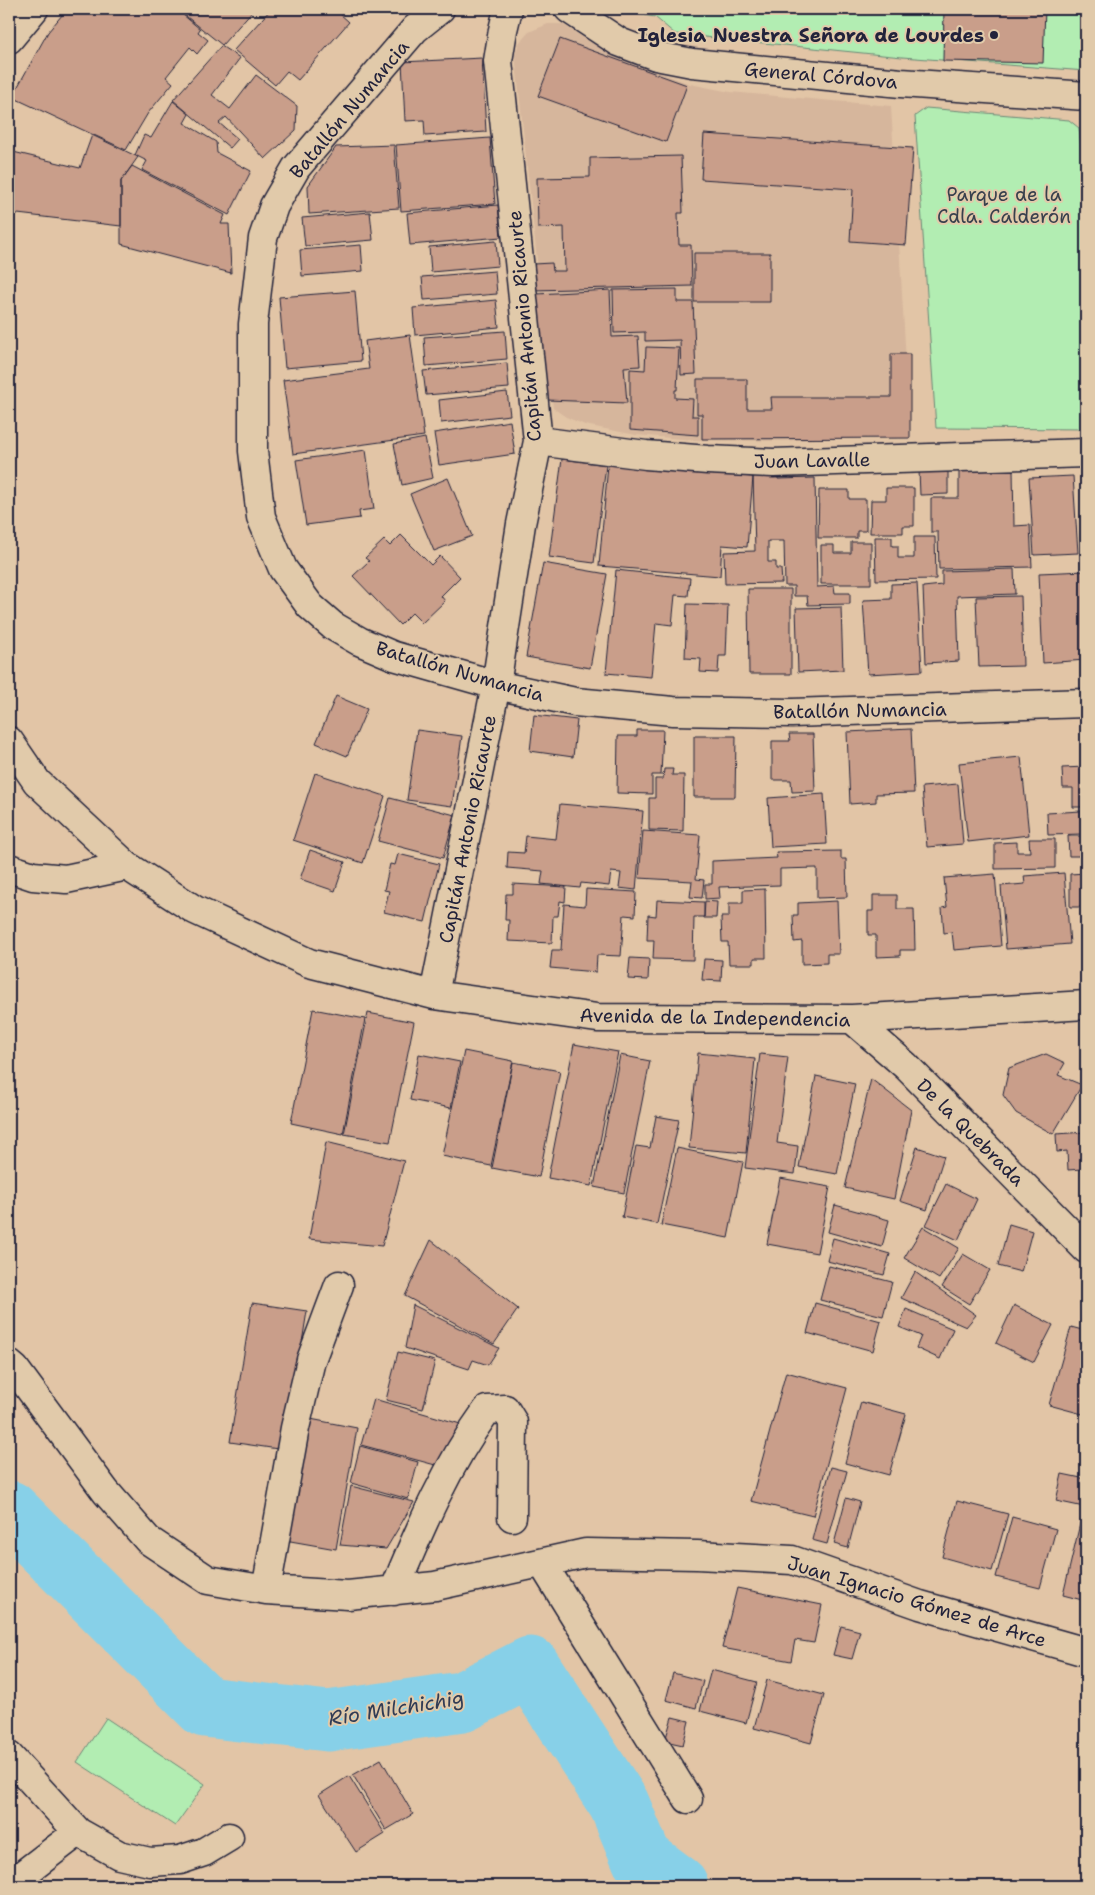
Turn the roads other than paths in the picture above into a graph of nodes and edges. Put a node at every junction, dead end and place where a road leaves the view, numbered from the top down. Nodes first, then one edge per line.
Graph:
1 (34, 9) edge
2 (440, 9) edge
3 (508, 9) edge
4 (568, 9) edge
5 (9, 39) edge
6 (1086, 96) edge
7 (538, 441) junction
8 (1086, 453) edge
9 (496, 685) junction
10 (1086, 703) edge
11 (9, 741) edge
12 (127, 866) junction
13 (9, 868) edge
14 (434, 995) junction
15 (1086, 1005) edge
16 (852, 1019) junction
17 (1086, 1249) edge
18 (339, 1285) dead end
19 (9, 1364) edge
20 (512, 1517) dead end
21 (542, 1563) junction
22 (266, 1590) junction
23 (394, 1591) junction
24 (1086, 1652) edge
25 (9, 1756) edge
26 (688, 1799) dead end
27 (78, 1832) junction
28 (229, 1837) dead end
29 (9, 1885) edge

1 - 5 street
2 - 9 street, Batallón Numancia
3 - 7 street, Capitán Antonio Ricaurte
4 - 6 street, General Córdova
7 - 8 street, Juan Lavalle
7 - 9 street, Capitán Antonio Ricaurte
9 - 10 street, Batallón Numancia
9 - 14 street, Capitán Antonio Ricaurte
11 - 12 street, Avenida de la Independencia
12 - 13 street
12 - 14 street, Avenida de la Independencia
14 - 16 street, Avenida de la Independencia
15 - 16 street, Avenida de la Independencia
16 - 17 street, De la Quebrada
18 - 22 street
19 - 22 street, Juan Ignacio Gómez de Arce
20 - 23 street
21 - 23 street, Juan Ignacio Gómez de Arce
21 - 24 street, Juan Ignacio Gómez de Arce
21 - 26 street
22 - 23 street, Juan Ignacio Gómez de Arce
25 - 27 street
27 - 28 street
27 - 29 street

